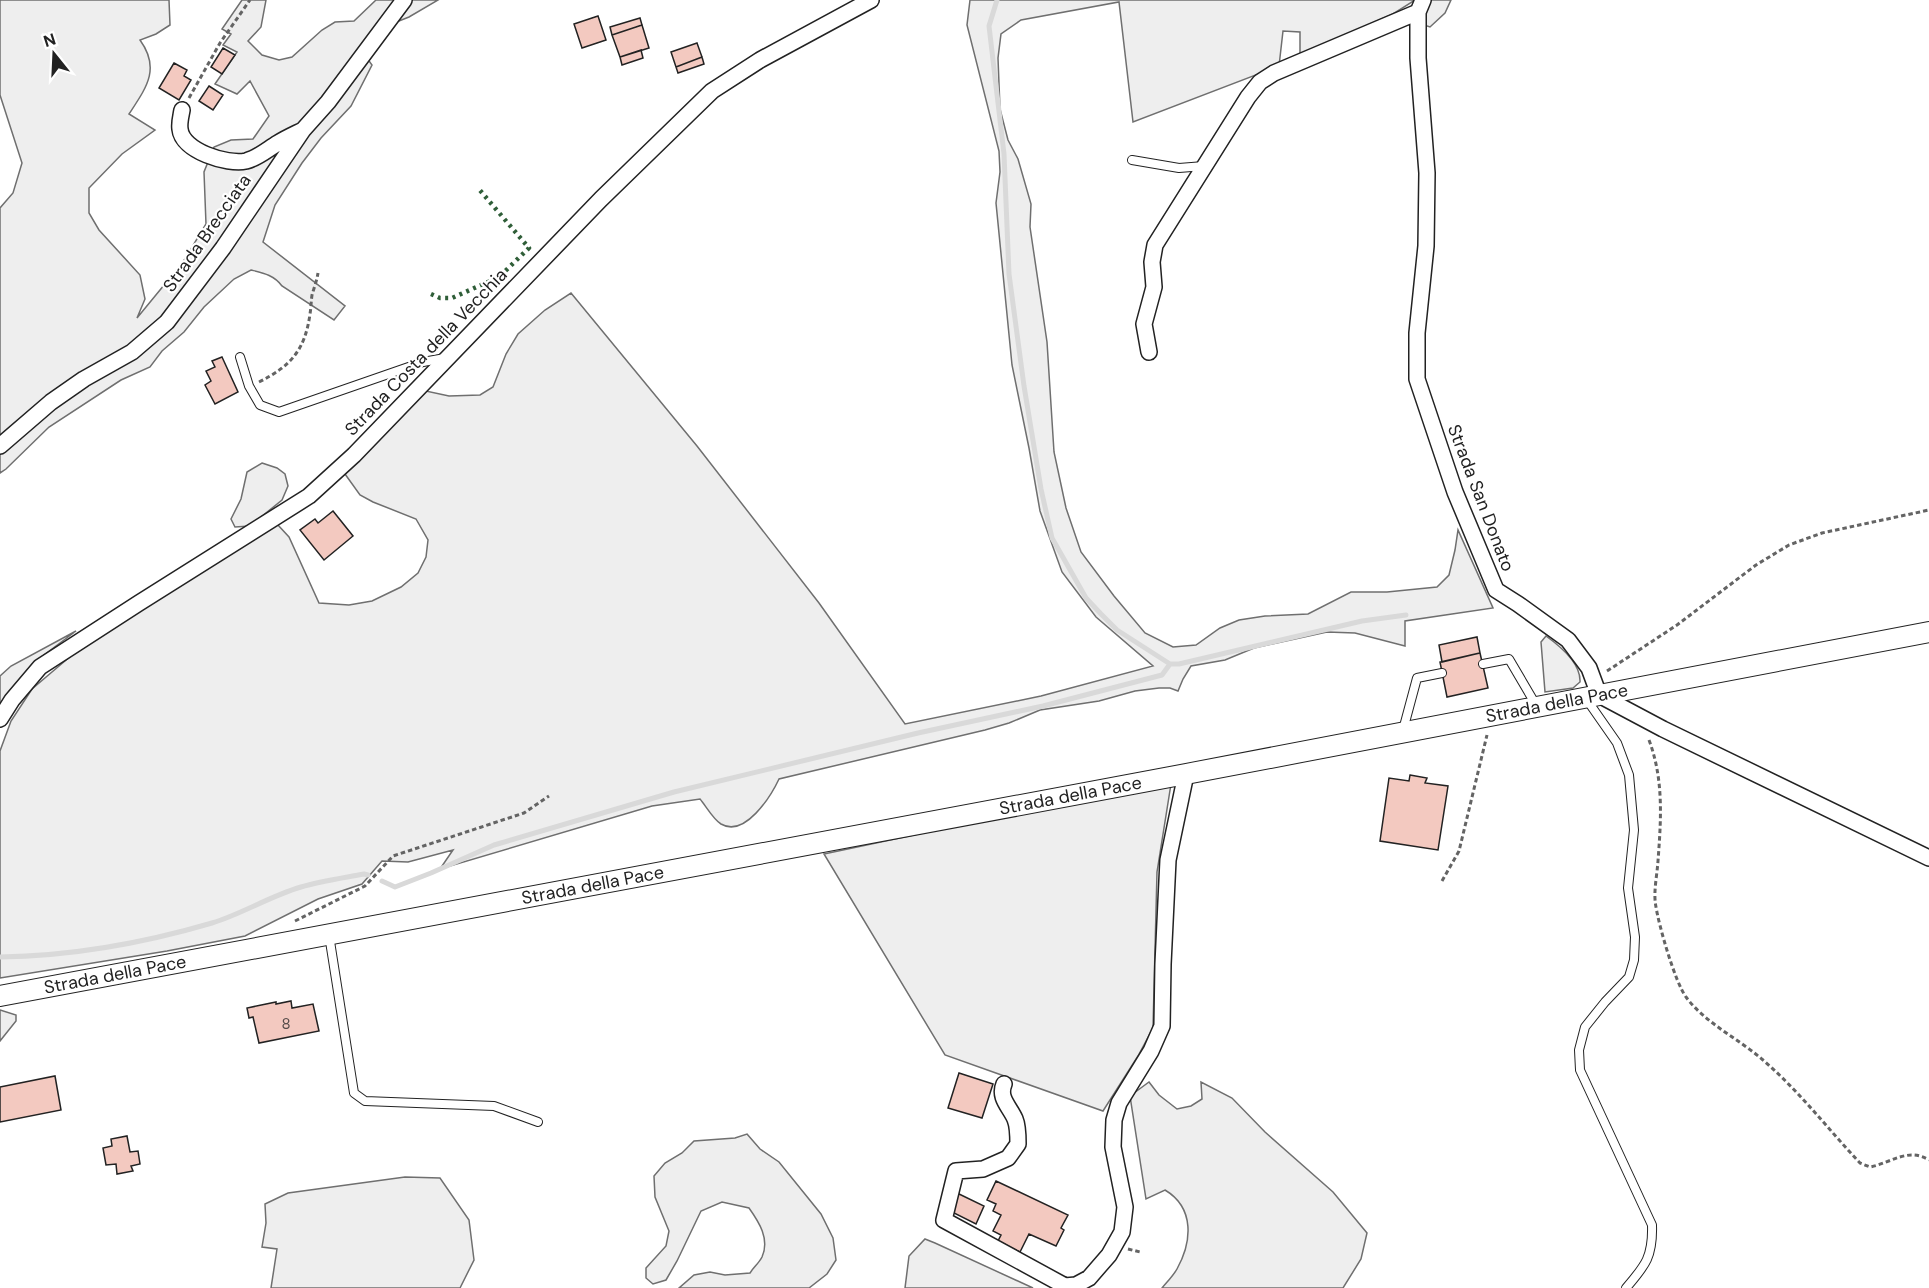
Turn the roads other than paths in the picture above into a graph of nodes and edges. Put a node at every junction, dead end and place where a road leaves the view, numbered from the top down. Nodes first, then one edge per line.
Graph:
1 (404, 0) edge
2 (872, 0) edge
3 (1421, 6) edge
4 (182, 110) road end
5 (303, 130) junction
6 (1132, 160) dead end
7 (1204, 166) junction
8 (1149, 351) dead end
9 (240, 357) dead end
10 (448, 358) junction
11 (0, 446) edge
12 (1929, 632) edge
13 (1483, 664) dead end
14 (1442, 673) dead end
15 (1592, 691) junction
16 (1537, 707) junction
17 (0, 719) edge
18 (1402, 732) junction
19 (1186, 774) junction
20 (1929, 858) edge
21 (329, 933) junction
22 (0, 996) edge
23 (1004, 1084) dead end
24 (538, 1122) dead end
25 (1626, 1288) edge

1 - 5 street, Strada Brecciata
2 - 10 street, Strada Costa della Vecchia
3 - 7 street, Strada San Donato
3 - 15 street, Strada San Donato
4 - 5 street
5 - 11 street, Strada Brecciata
6 - 7 lane
7 - 8 street, Strada San Donato
9 - 10 lane
10 - 17 street, Strada Costa della Vecchia
12 - 15 street, Strada della Pace
13 - 16 lane
14 - 18 lane
15 - 16 street, Strada della Pace
15 - 20 street
15 - 25 lane
16 - 18 street, Strada della Pace
18 - 19 street, Strada della Pace
19 - 21 street, Strada della Pace
19 - 23 street
21 - 22 street, Strada della Pace
21 - 24 lane

